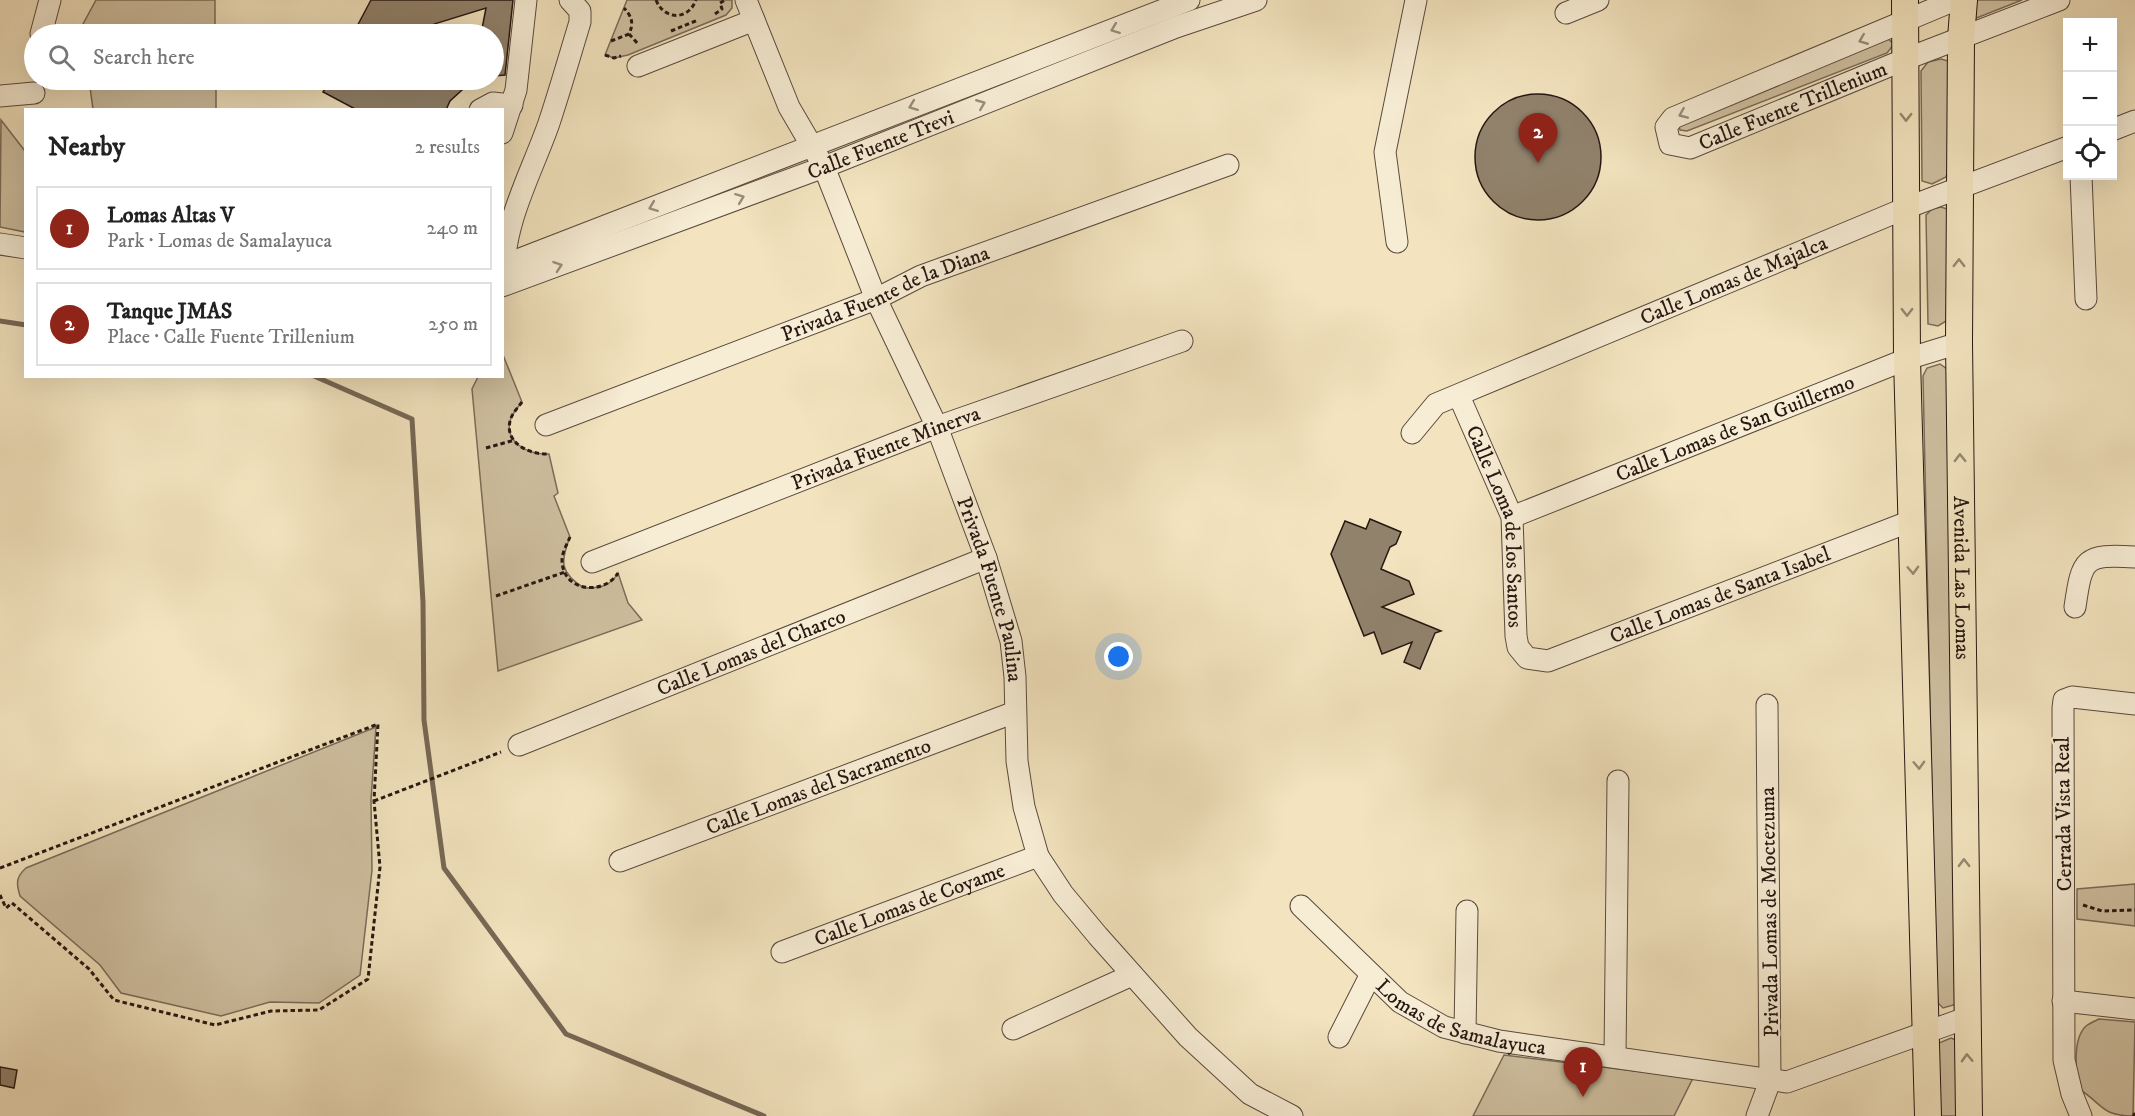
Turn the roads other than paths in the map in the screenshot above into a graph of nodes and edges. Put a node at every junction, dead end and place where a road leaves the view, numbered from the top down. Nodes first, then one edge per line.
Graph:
1 (50, 0) edge
2 (526, 0) edge
3 (570, 0) edge
4 (746, 0) edge
5 (1189, 0) edge
6 (1256, 0) edge
7 (1416, 0) edge
8 (1598, 0) edge
9 (1955, 0) edge
10 (1964, 0) edge
11 (2059, 0) edge
12 (1905, 11) edge
13 (1171, 12) edge
14 (1566, 13) dead end
15 (754, 20) junction
16 (44, 24) edge
17 (1961, 38) junction
18 (638, 56) road end
19 (1905, 59) junction
20 (35, 94) edge
21 (0, 96) edge
22 (512, 105) junction
23 (484, 108) edge
24 (2135, 122) edge
25 (504, 127) edge
26 (2117, 128) edge
27 (812, 145) junction
28 (2063, 149) edge
29 (1228, 165) dead end
30 (824, 166) junction
31 (2081, 180) edge
32 (1959, 188) junction
33 (1906, 208) junction
34 (1397, 242) dead end
35 (0, 244) edge
36 (24, 248) edge
37 (504, 271) edge
38 (504, 276) edge
39 (504, 276) edge
40 (876, 299) junction
41 (2086, 299) dead end
42 (1182, 341) dead end
43 (1959, 344) junction
44 (1907, 359) junction
45 (1459, 396) junction
46 (546, 425) dead end
47 (937, 427) junction
48 (1412, 433) dead end
49 (1512, 517) junction
50 (1911, 521) junction
51 (2135, 557) edge
52 (986, 558) junction
53 (592, 562) dead end
54 (2075, 607) dead end
55 (1527, 658) joint
56 (2135, 704) edge
57 (1767, 705) dead end
58 (1015, 712) junction
59 (519, 745) dead end
60 (1618, 781) dead end
61 (1038, 856) junction
62 (620, 861) dead end
63 (1301, 906) dead end
64 (1467, 910) dead end
65 (782, 952) dead end
66 (1132, 975) junction
67 (1370, 976) junction
68 (2063, 1001) junction
69 (2135, 1009) edge
70 (1966, 1018) junction
71 (1013, 1029) dead end
72 (1927, 1032) junction
73 (1465, 1033) junction
74 (1339, 1037) dead end
75 (1615, 1056) junction
76 (1770, 1081) junction
77 (1292, 1116) edge
78 (1757, 1116) edge
79 (1928, 1116) edge
80 (1969, 1116) edge
81 (2081, 1116) edge

1 - 16 street
2 - 22 street
3 - 37 street
4 - 15 street, Privada Fuente Paulina
5 - 13 street, Calle Fuente Trevi
6 - 13 street, Calle Fuente Trevi
7 - 34 street
8 - 14 street
9 - 12 street, Calle Fuente Trillenium
10 - 17 main road, Avenida Las Lomas
11 - 17 street, Calle Fuente Trillenium
12 - 19 main road
12 -> 19 street, Calle Fuente Trillenium
13 -> 27 street, Calle Fuente Trevi
30 -> 13 street, Calle Fuente Trevi
15 - 18 street
15 - 27 street, Privada Fuente Paulina
17 - 19 street, Calle Fuente Trillenium
17 - 32 main road, Avenida Las Lomas
19 -> 33 main road
20 - 21 street
22 - 23 street
22 - 25 street
24 - 26 street
27 - 30 street, Privada Fuente Paulina
27 -> 38 street, Calle Fuente Trevi
28 - 32 street, Calle Lomas de Majalca
29 - 40 street, Privada Fuente de la Diana
39 -> 30 street, Calle Fuente Trevi
30 - 40 street, Privada Fuente Paulina
31 - 41 street
32 - 33 street, Calle Lomas de Majalca
43 -> 32 main road, Avenida Las Lomas
33 -> 44 main road
33 - 45 street, Calle Lomas de Majalca
35 - 36 street
40 - 46 street, Privada Fuente de la Diana
40 - 47 street, Privada Fuente Paulina
42 - 47 street, Privada Fuente Minerva
43 - 44 street, Calle Lomas de San Guillermo
70 -> 43 main road, Avenida Las Lomas
44 - 49 street, Calle Lomas de San Guillermo
44 - 50 main road
45 - 48 street, Calle Lomas de Majalca
45 - 49 street, Calle Loma de los Santos
47 - 52 street, Privada Fuente Paulina
47 - 53 street, Privada Fuente Minerva
49 - 55 street, Calle Loma de los Santos
50 - 55 street, Calle Lomas de Santa Isabel
50 -> 72 main road
51 - 54 street
52 - 58 street, Privada Fuente Paulina
52 - 59 street, Calle Lomas del Charco
56 - 68 street, Cerrada Vista Real
57 - 76 street, Privada Lomas de Moctezuma
58 - 61 street, Privada Fuente Paulina
58 - 62 street, Calle Lomas del Sacramento
60 - 75 street
61 - 65 street, Calle Lomas de Coyame
61 - 66 street, Privada Fuente Paulina
63 - 67 street, Lomas de Samalayuca
64 - 73 street
66 - 71 street
66 - 77 street, Privada Fuente Paulina
67 - 73 street, Lomas de Samalayuca
67 - 74 street
68 - 69 street
68 - 81 street, Cerrada Vista Real
70 - 72 street, Lomas de Samalayuca
80 -> 70 main road, Avenida Las Lomas
72 - 76 street, Lomas de Samalayuca
72 - 79 main road
73 - 75 street, Lomas de Samalayuca
75 - 76 street, Lomas de Samalayuca
76 - 78 street, Privada Lomas de Moctezuma

